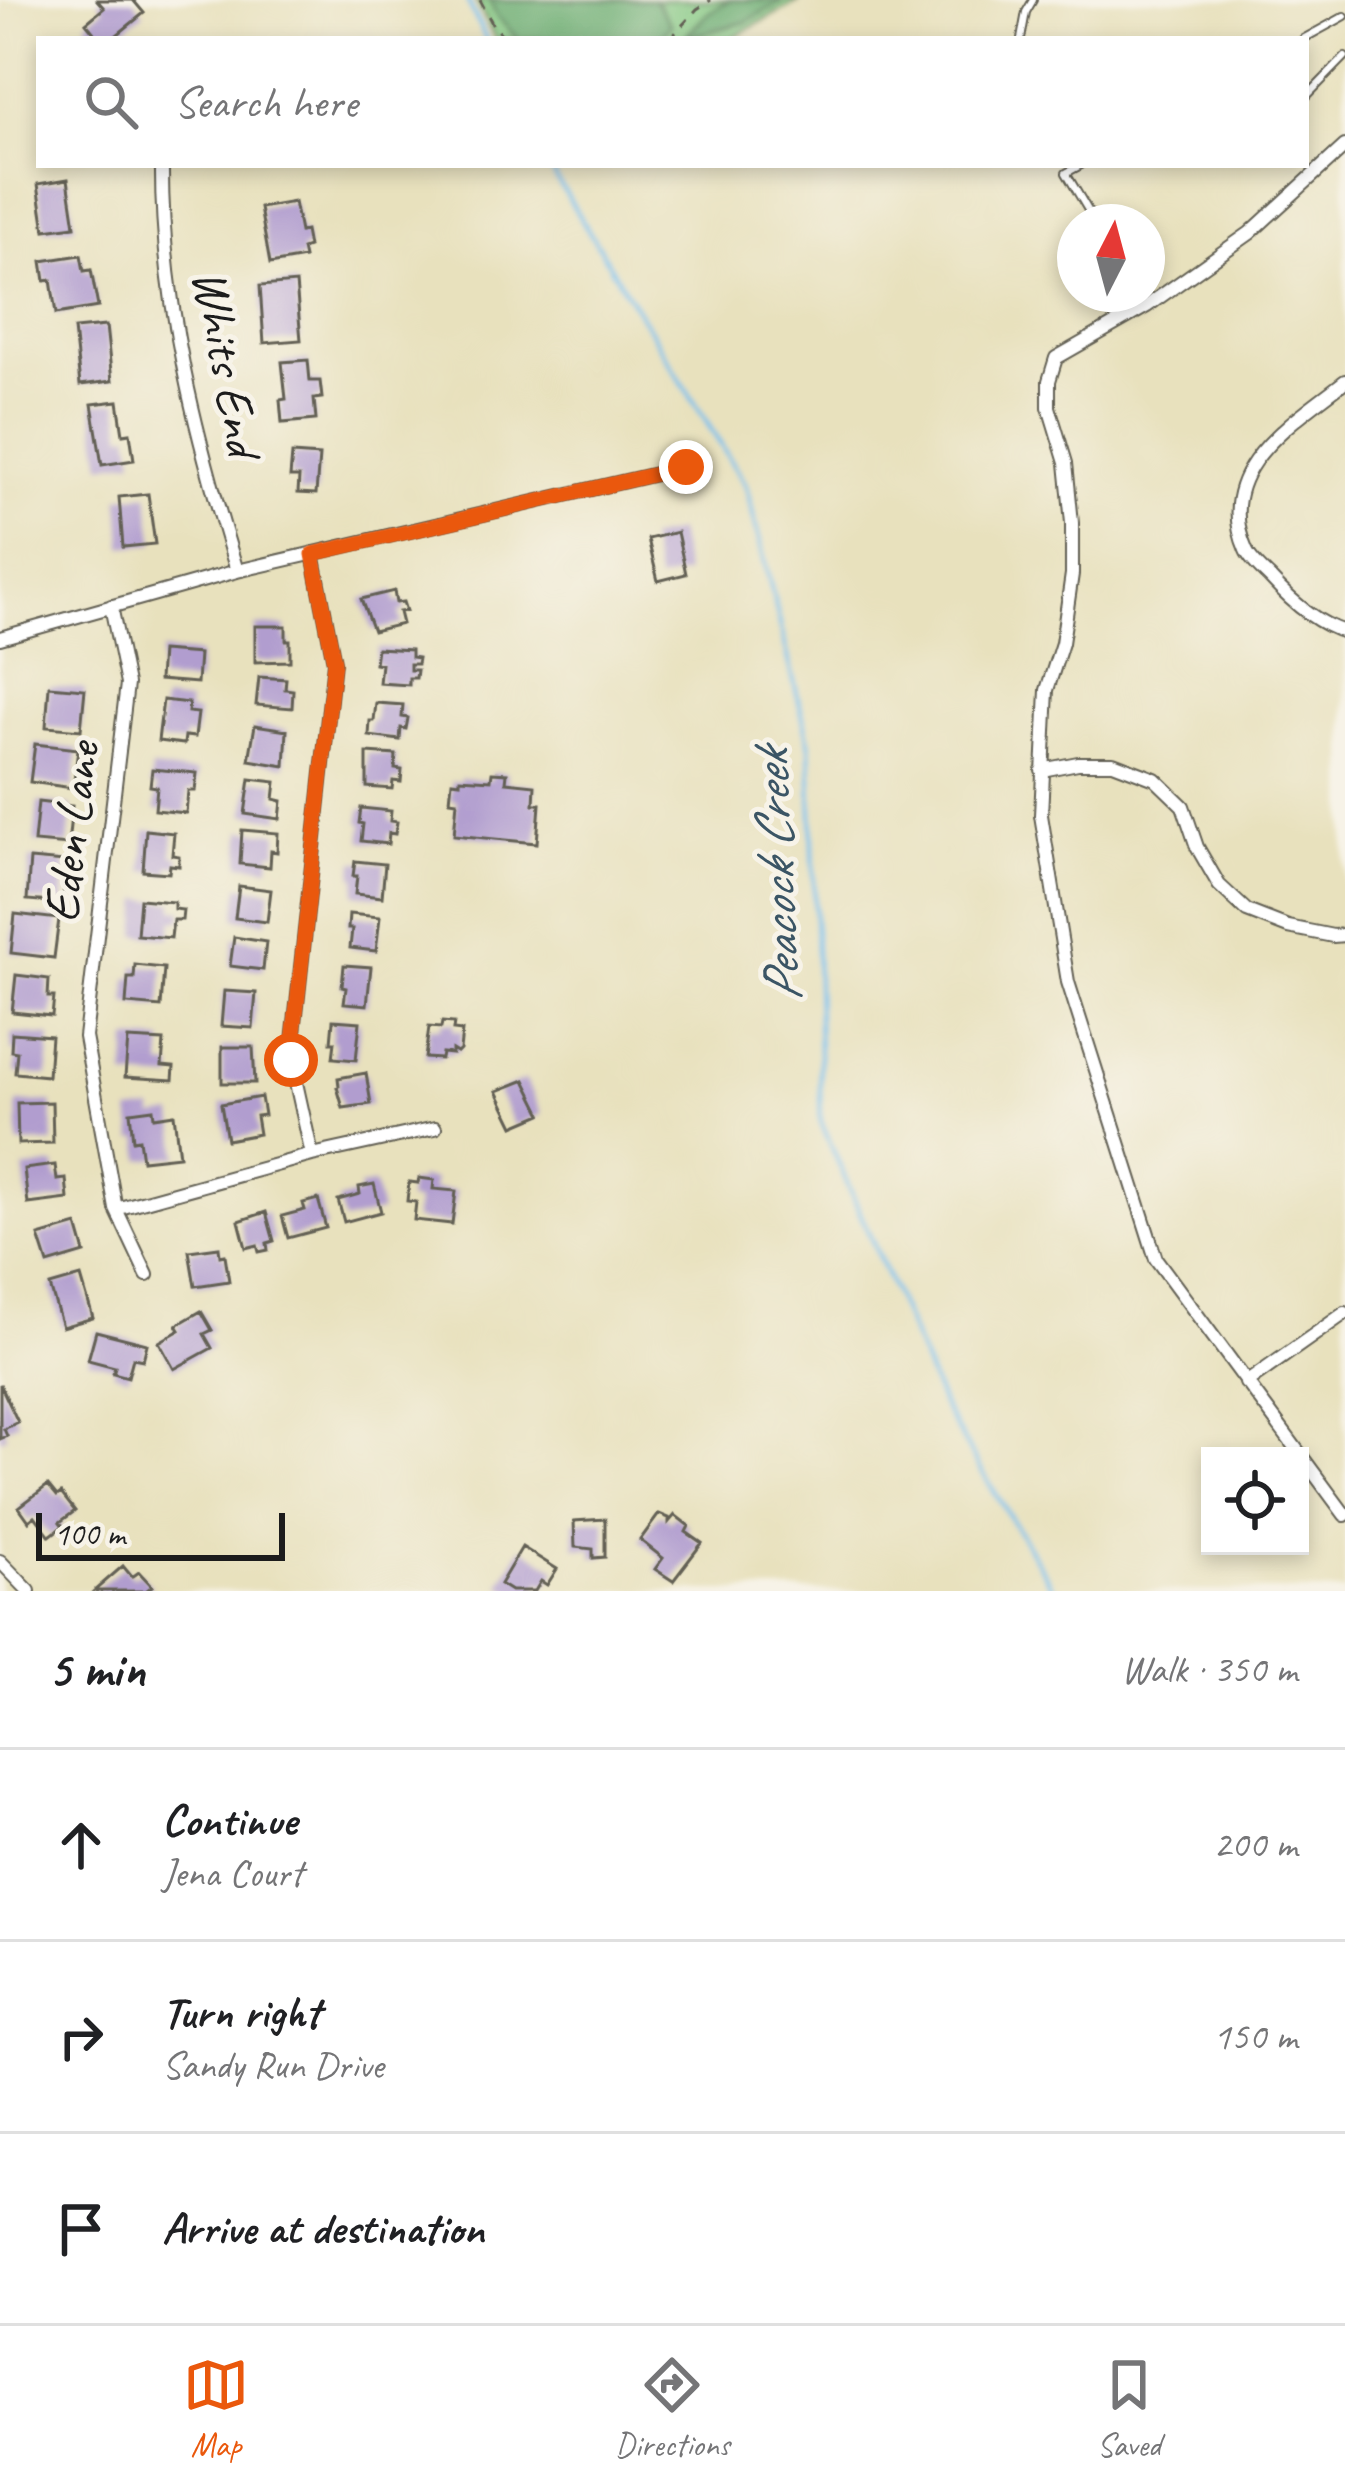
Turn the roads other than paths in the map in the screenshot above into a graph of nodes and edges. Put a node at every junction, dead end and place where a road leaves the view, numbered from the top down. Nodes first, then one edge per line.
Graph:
1 (1034, 0) edge
2 (1345, 16) edge
3 (1022, 36) edge
4 (1308, 36) edge
5 (1345, 57) edge
6 (1309, 94) edge
7 (1345, 146) edge
8 (162, 168) edge
9 (1064, 169) edge
10 (1084, 204) edge
11 (1165, 286) edge
12 (1125, 312) edge
13 (1345, 381) edge
14 (686, 467) dead end
15 (313, 554) junction
16 (237, 571) junction
17 (111, 606) junction
18 (1345, 632) edge
19 (0, 638) edge
20 (1042, 770) junction
21 (1345, 935) edge
22 (436, 1128) dead end
23 (312, 1155) junction
24 (116, 1209) junction
25 (146, 1275) dead end
26 (1345, 1312) edge
27 (1246, 1383) junction
28 (1345, 1515) edge
29 (0, 1561) edge
30 (29, 1591) edge

1 - 3 lane
2 - 4 lane
5 - 6 lane
7 - 11 street
8 - 16 street, Whits End
9 - 10 lane
12 - 20 street
13 - 18 street
14 - 15 street
15 - 16 street
15 - 23 street
16 - 17 street
17 - 19 street
17 - 24 street, Eden Lane
20 - 21 street
20 - 27 street
22 - 23 street
23 - 24 street
24 - 25 street, Eden Lane
26 - 27 street
27 - 28 street
29 - 30 street

